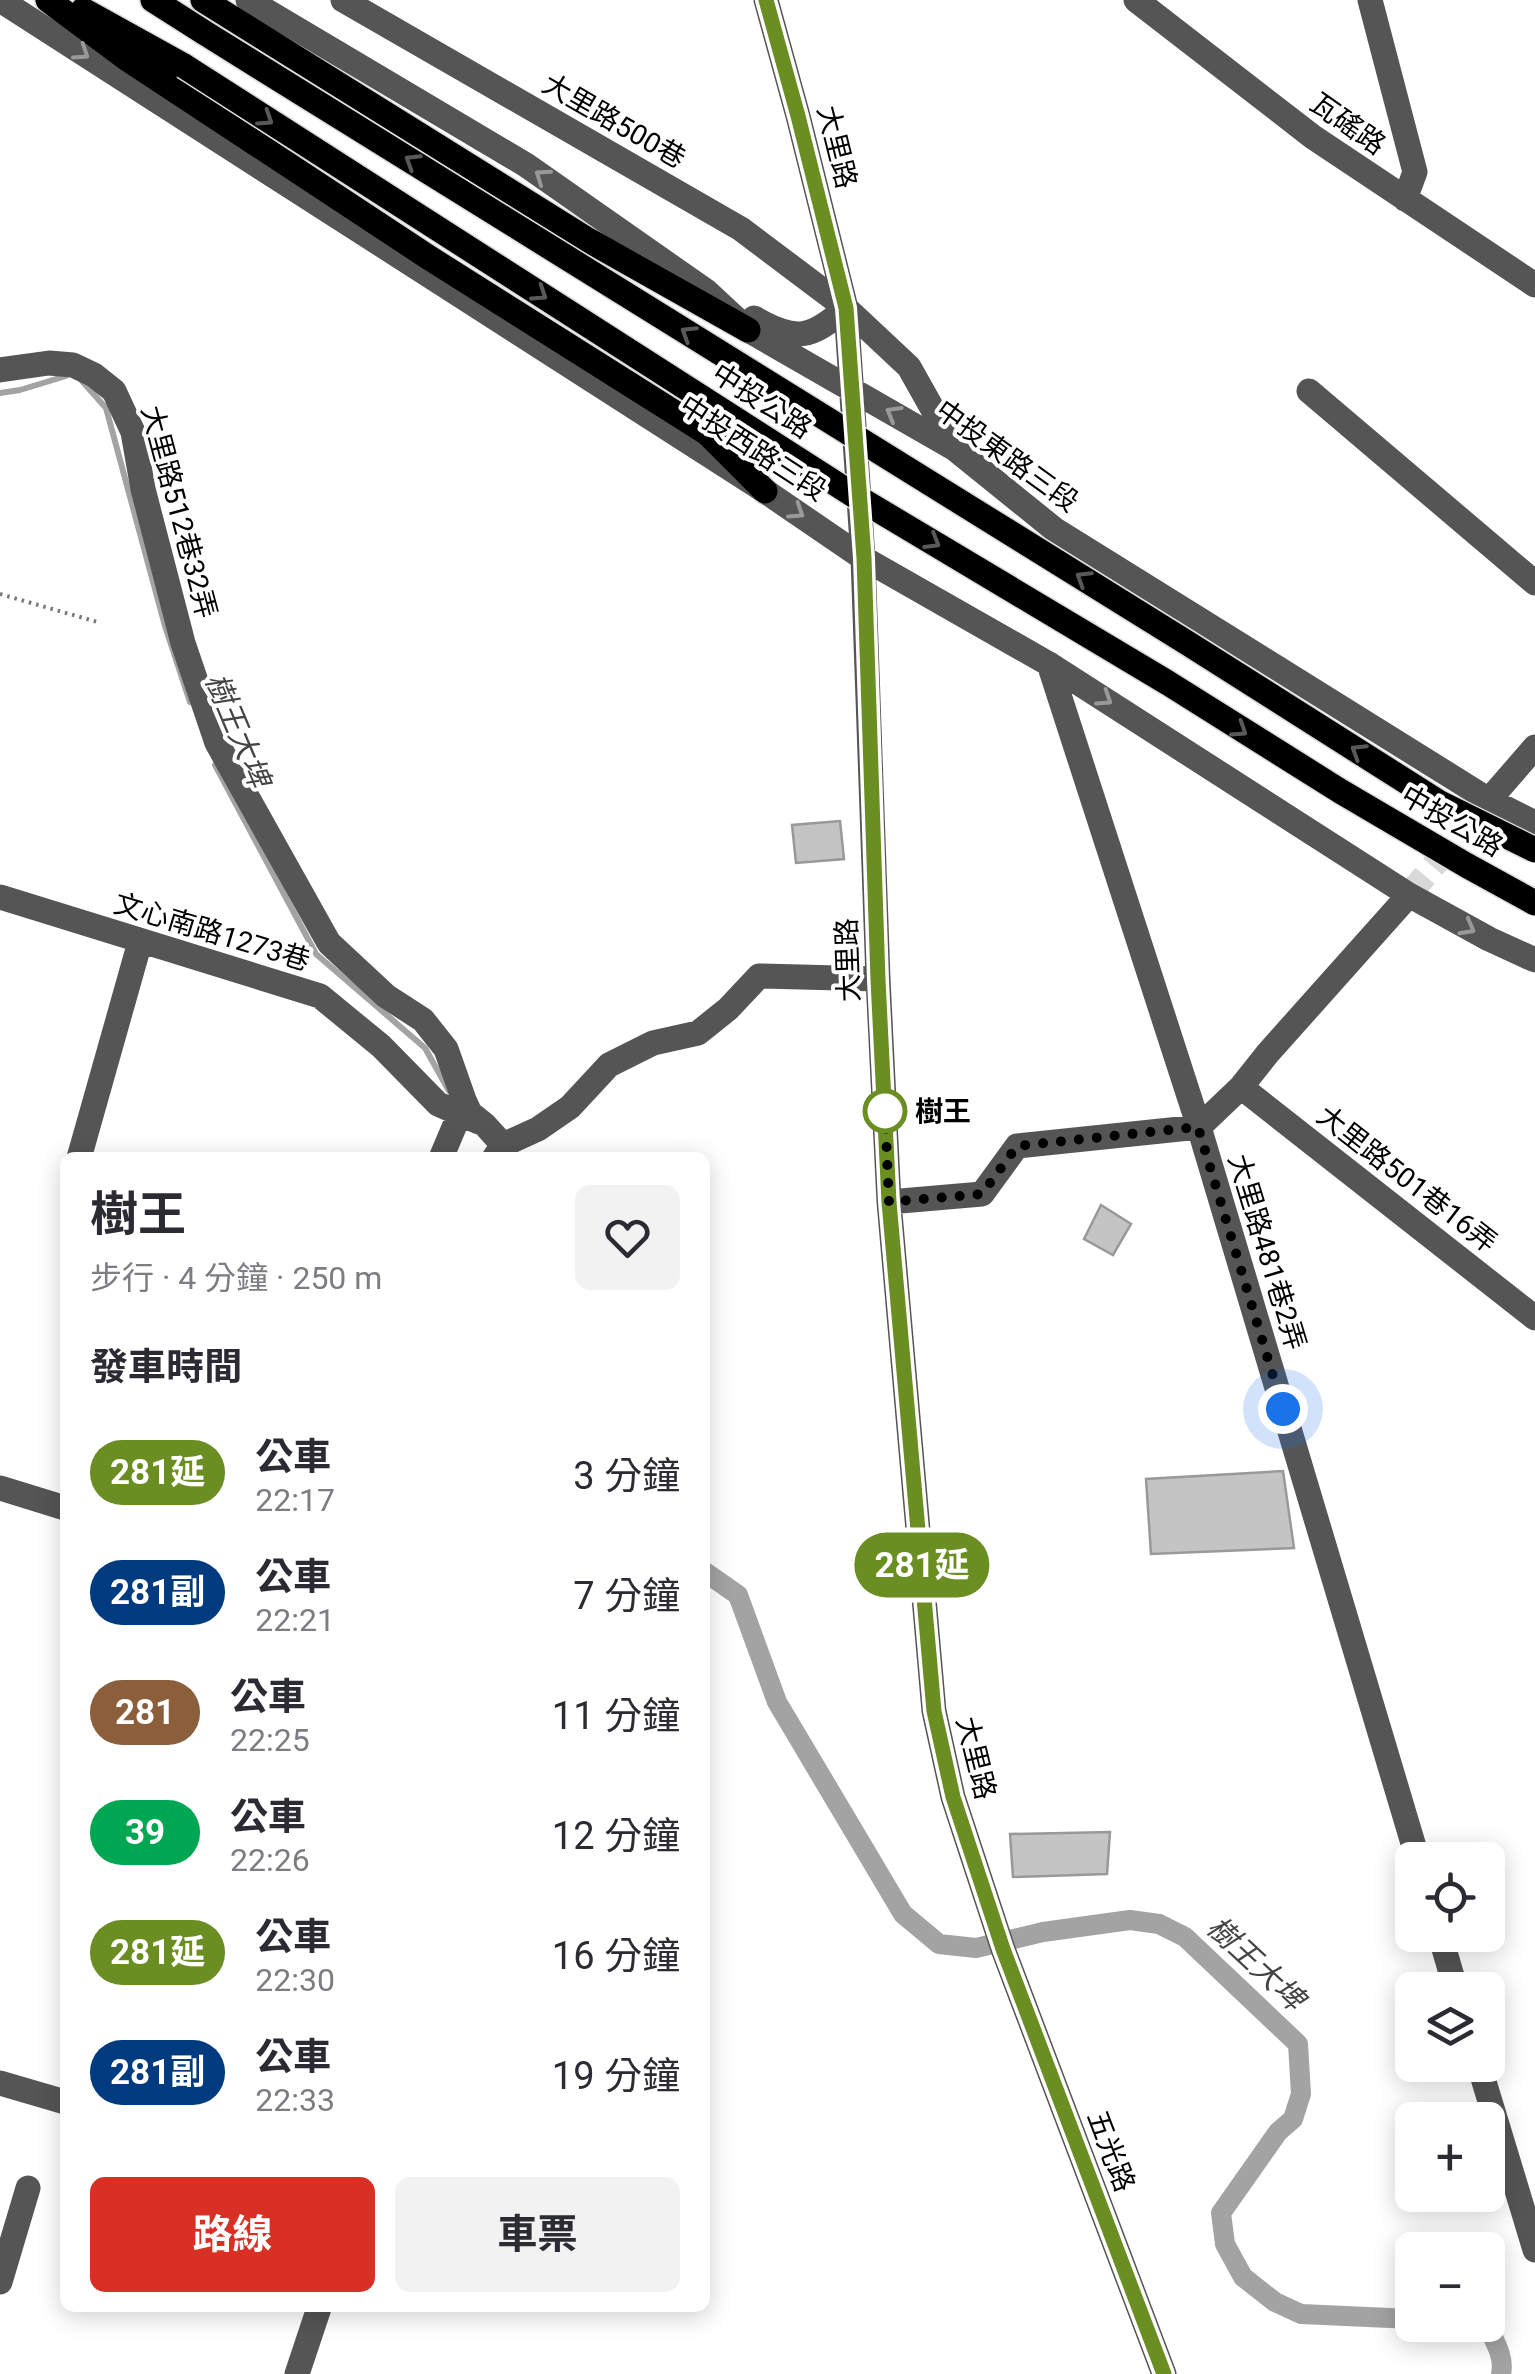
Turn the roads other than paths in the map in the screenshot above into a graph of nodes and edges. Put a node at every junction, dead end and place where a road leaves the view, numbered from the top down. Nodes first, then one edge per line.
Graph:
1 (0, 0) edge
2 (48, 0) edge
3 (66, 0) edge
4 (153, 0) edge
5 (203, 0) edge
6 (248, 0) edge
7 (342, 0) edge
8 (766, 0) edge
9 (1136, 0) edge
10 (1370, 0) edge
11 (1405, 200) junction
12 (1531, 277) edge
13 (706, 291) junction
14 (846, 308) junction
15 (748, 330) junction
16 (0, 370) edge
17 (852, 389) junction
18 (1309, 391) dead end
19 (955, 449) junction
20 (765, 490) junction
21 (864, 558) junction
22 (1535, 584) edge
23 (1049, 664) junction
24 (1535, 747) edge
25 (1489, 800) junction
26 (1535, 822) edge
27 (1535, 850) edge
28 (1409, 895) junction
29 (0, 897) edge
30 (1535, 902) edge
31 (140, 942) junction
32 (1535, 960) edge
33 (878, 980) junction
34 (1241, 1087) junction
35 (466, 1116) junction
36 (1198, 1127) junction
37 (498, 1151) edge
38 (80, 1152) edge
39 (445, 1152) edge
40 (889, 1202) junction
41 (1535, 1318) edge
42 (0, 1488) edge
43 (57, 1506) edge
44 (1413, 1842) edge
45 (1003, 1949) joint
46 (1484, 2082) edge
47 (0, 2083) edge
48 (60, 2101) edge
49 (28, 2188) dead end
50 (1535, 2250) edge
51 (0, 2282) edge
52 (319, 2312) edge
53 (297, 2374) edge
54 (1164, 2374) edge

1 -> 20 street, 中投西路三段
2 - 20 main road
3 -> 30 main road, 中投公路, bridge
27 -> 4 main road, 中投公路, bridge
5 - 15 main road
13 -> 6 street, 中投東路三段
7 - 14 street, 大里路500巷
8 - 14 street, 大里路
9 - 11 street, 瓦磘路
10 - 11 street
11 - 12 street, 瓦磘路
13 - 14 street
13 - 15 street, 中投東路三段
14 - 17 street, 大里路
14 - 19 street, 大里路500巷
15 - 17 street, 中投東路三段
16 - 35 street, 大里路512巷32弄
19 -> 17 street, 中投東路三段
17 - 21 street, 大里路
18 - 22 street
19 - 25 street, 中投東路三段
20 -> 21 street, 中投西路三段
21 - 23 street, 中投西路三段
21 - 33 street, 大里路
23 -> 28 street, 中投西路三段
23 - 36 street, 大里路481巷2弄
24 - 25 street
25 - 26 street, 中投東路三段
28 -> 32 street, 中投西路三段
28 - 34 street
29 - 31 street, 文心南路1273巷
31 - 35 street, 文心南路1273巷
31 - 38 street
33 - 37 street
33 - 40 street, 大里路
34 - 36 street
34 - 41 street, 大里路501巷16弄
35 - 37 street, 大里路512巷32弄
35 - 39 street
36 - 40 street
36 - 44 street, 大里路481巷2弄
40 - 45 street, 大里路
42 - 43 street
45 - 54 street, 五光路
46 - 50 street
47 - 48 street
49 - 51 street
52 - 53 street

